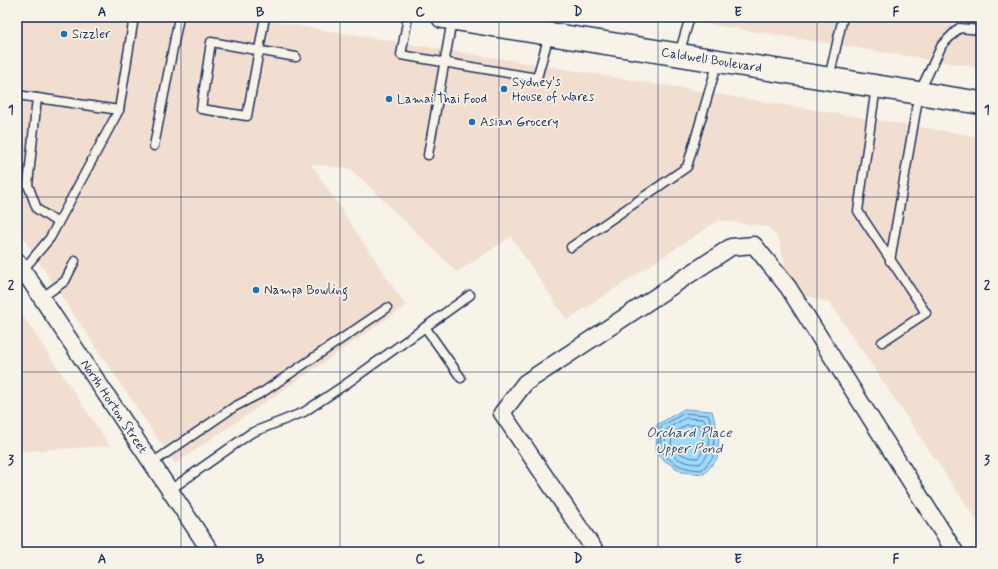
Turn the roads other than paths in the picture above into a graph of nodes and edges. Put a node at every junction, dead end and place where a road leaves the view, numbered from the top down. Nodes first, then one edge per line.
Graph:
1 (134, 17) edge
2 (179, 17) edge
3 (265, 17) edge
4 (408, 17) edge
5 (690, 17) edge
6 (843, 17) edge
7 (448, 18) edge
8 (981, 30) edge
9 (549, 34) junction
10 (259, 50) junction
11 (679, 55) junction
12 (296, 57) dead end
13 (718, 61) junction
14 (445, 63) junction
15 (828, 79) junction
16 (876, 86) junction
17 (919, 93) junction
18 (17, 95) edge
19 (37, 98) junction
20 (981, 103) edge
21 (119, 110) junction
22 (154, 146) dead end
23 (428, 155) dead end
24 (58, 223) junction
25 (571, 247) dead end
26 (75, 261) dead end
27 (890, 261) junction
28 (20, 265) edge
29 (470, 295) dead end
30 (41, 298) junction
31 (387, 308) dead end
32 (425, 327) junction
33 (882, 342) dead end
34 (461, 378) dead end
35 (152, 463) junction
36 (170, 490) junction
37 (211, 552) edge
38 (596, 552) edge
39 (955, 552) edge

1 - 21 lane
2 - 22 lane
3 - 10 lane
4 - 14 lane
5 - 11 lane
6 - 15 lane
7 - 9 main road, Caldwell Boulevard
7 - 14 lane
8 - 17 lane
9 - 11 main road, Caldwell Boulevard
9 - 14 lane
10 - 10 lane
10 - 12 lane
11 - 13 main road, Caldwell Boulevard
13 - 15 main road, Caldwell Boulevard
13 - 25 lane
14 - 23 lane
15 - 16 main road, Caldwell Boulevard
16 - 17 main road, Caldwell Boulevard
16 - 27 lane
17 - 20 main road, Caldwell Boulevard
17 - 27 lane
18 - 19 lane
19 - 21 lane
19 - 24 lane
21 - 24 lane
24 - 28 lane
26 - 30 lane
27 - 33 lane
28 - 30 street, North Horton Street
29 - 32 lane
30 - 35 street, North Horton Street
31 - 35 lane
32 - 34 lane
32 - 36 lane
35 - 36 street, North Horton Street
36 - 37 street, North Horton Street
38 - 39 street

